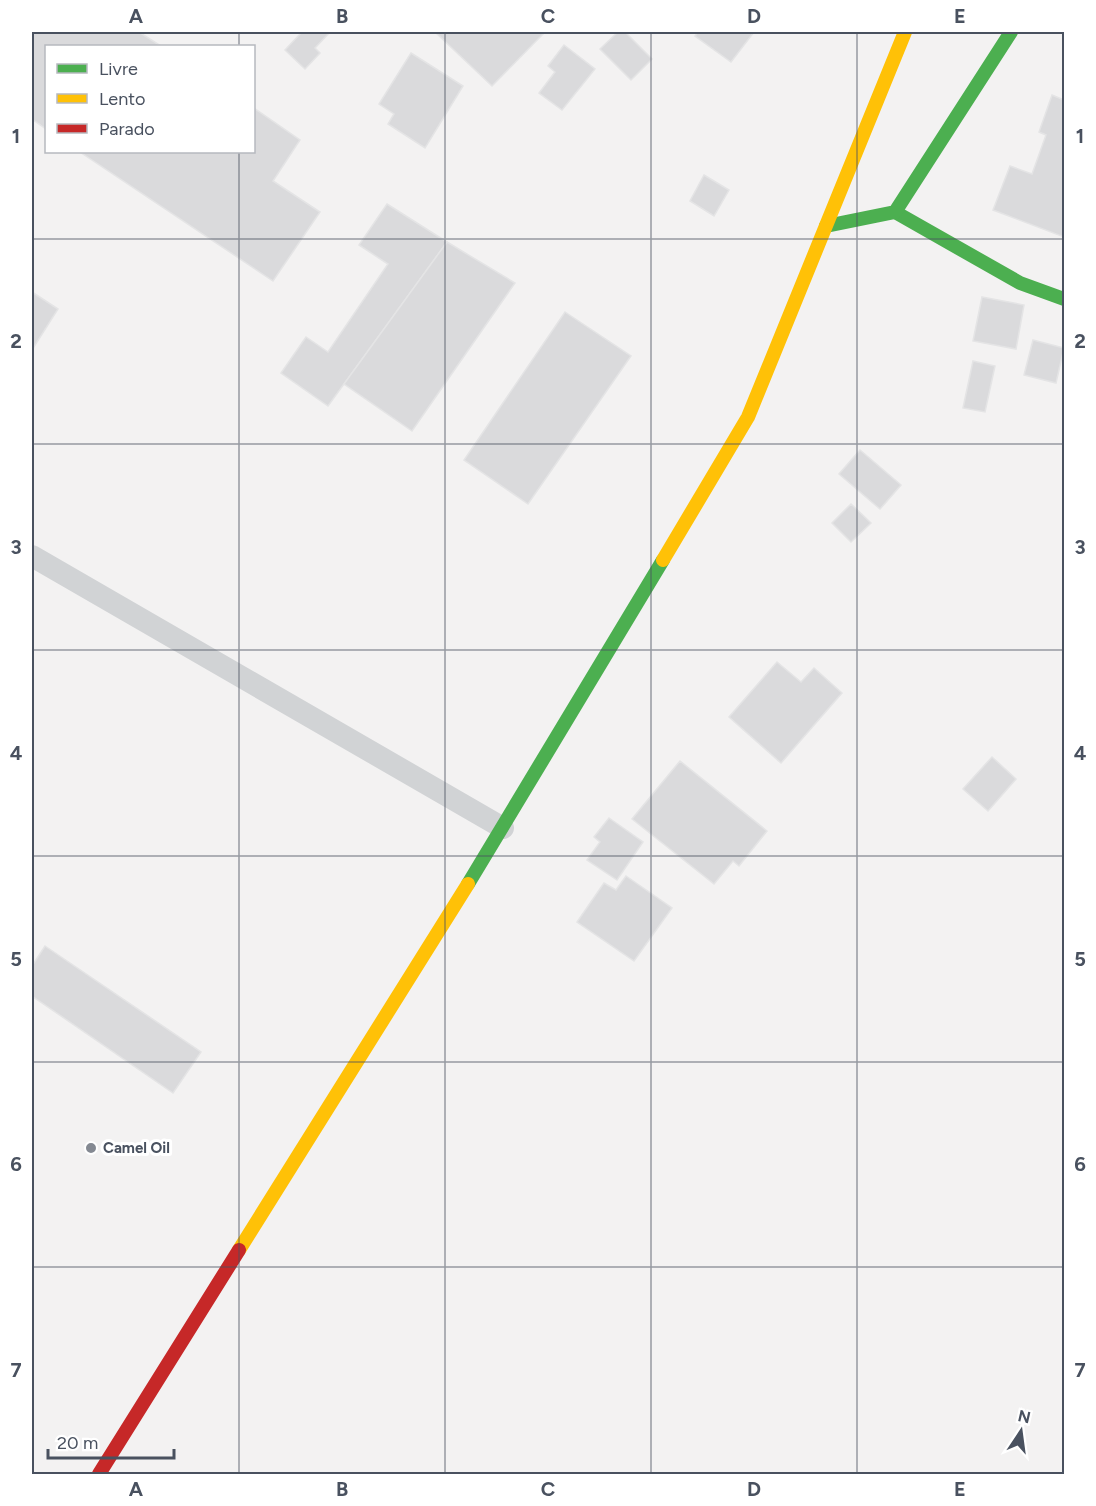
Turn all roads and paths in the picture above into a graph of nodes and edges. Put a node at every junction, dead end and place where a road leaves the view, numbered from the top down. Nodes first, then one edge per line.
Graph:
1 (904, 32) edge
2 (1011, 32) edge
3 (895, 212) junction
4 (825, 226) junction
5 (1065, 299) edge
6 (32, 556) edge
7 (503, 828) junction
8 (99, 1474) edge

1 - 4 main road
2 - 3 main road
3 - 4 main road
3 - 5 main road
4 - 7 main road
6 - 7 lane
7 - 8 main road

